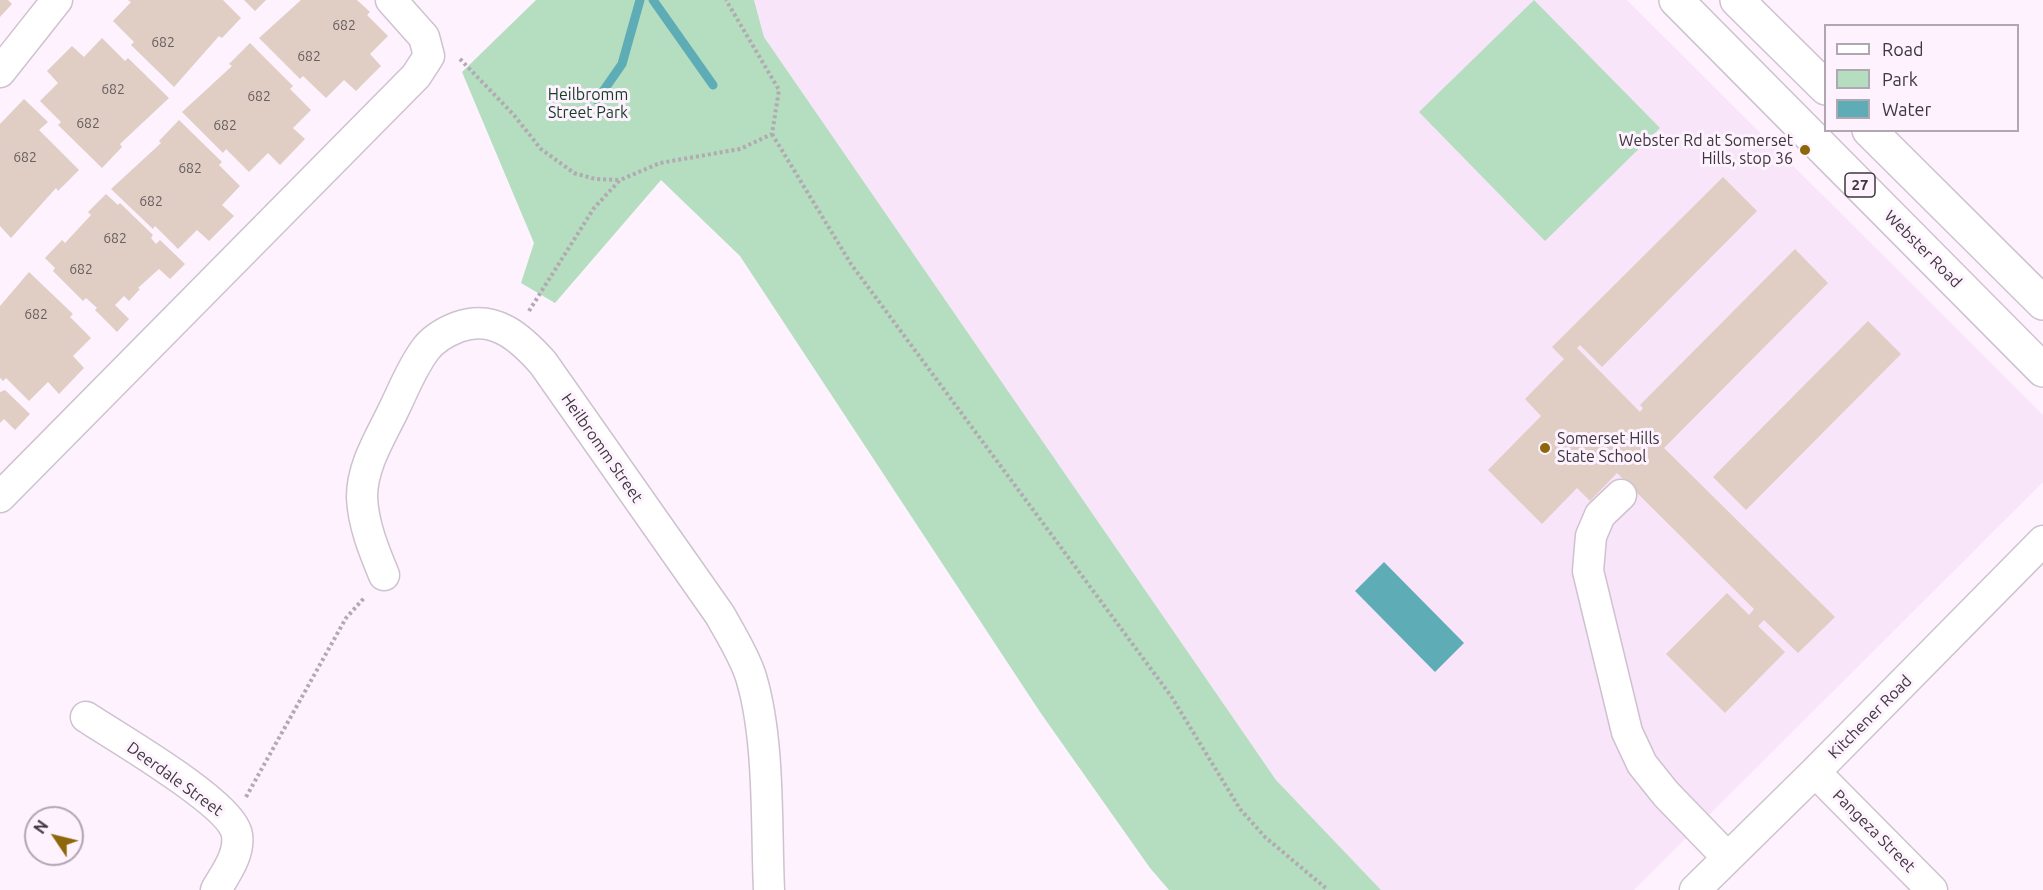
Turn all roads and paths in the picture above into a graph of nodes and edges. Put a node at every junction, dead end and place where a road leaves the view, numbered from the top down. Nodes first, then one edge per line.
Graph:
1 (57, 0) edge
2 (391, 0) edge
3 (726, 0) edge
4 (1676, 0) edge
5 (1737, 0) edge
6 (0, 72) edge
7 (472, 74) dead end
8 (1824, 86) edge
9 (1871, 132) edge
10 (772, 134) junction
11 (620, 180) junction
12 (2043, 303) edge
13 (514, 334) junction
14 (2043, 370) edge
15 (1620, 495) dead end
16 (0, 498) edge
17 (2043, 541) edge
18 (384, 575) joint
19 (86, 717) dead end
20 (1815, 772) junction
21 (230, 819) junction
22 (1727, 857) junction
23 (216, 890) edge
24 (769, 890) edge
25 (1328, 890) edge
26 (1695, 890) edge
27 (1932, 890) edge

1 - 6 street
2 - 16 street
3 - 10 path
4 - 14 main road, Webster Road / 27
5 - 8 main road
7 - 11 path
9 - 12 main road
10 - 11 path
10 - 25 path
11 - 13 path
13 - 18 street, Heilbromm Street
13 - 24 street, Heilbromm Street
15 - 22 street
17 - 20 street, Kitchener Road
18 - 21 path
19 - 21 street, Deerdale Street
20 - 22 street, Kitchener Road
20 - 27 street, Pangeza Street
21 - 23 street, Deerdale Street
22 - 26 street, Kitchener Road

